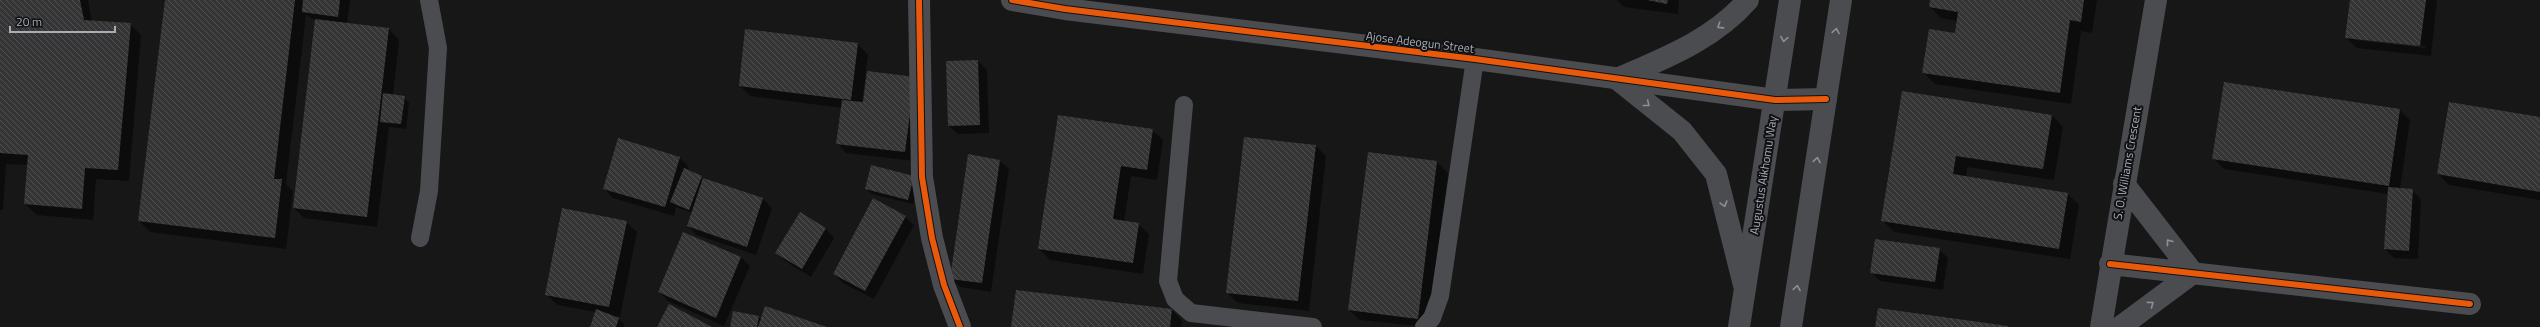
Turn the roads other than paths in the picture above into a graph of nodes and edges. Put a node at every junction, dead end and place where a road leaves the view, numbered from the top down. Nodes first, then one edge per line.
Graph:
1 (428, 0) edge
2 (919, 0) edge
3 (1012, 0) edge
4 (1748, 0) edge
5 (1790, 0) edge
6 (1841, 0) edge
7 (2156, 0) edge
8 (1065, 4) edge
9 (1475, 59) junction
10 (1617, 79) junction
11 (1826, 99) junction
12 (1775, 100) junction
13 (1184, 105) dead end
14 (2124, 184) junction
15 (420, 238) dead end
16 (2110, 264) junction
17 (2193, 273) junction
18 (1745, 289) junction
19 (2470, 304) dead end
20 (960, 327) edge
21 (1313, 327) edge
22 (1424, 327) edge
23 (1739, 327) edge
24 (1791, 327) edge
25 (2101, 327) edge
26 (2120, 327) edge

1 - 15 lane
2 - 20 street
3 - 8 street, Ajose Adeogun Street
4 -> 10 street
5 -> 12 street, Augustus Aikhomu Way
11 -> 6 street
7 - 14 street, S. O. Williams Crescent
8 - 9 street, Ajose Adeogun Street
9 - 10 street, Ajose Adeogun Street
9 - 22 lane
10 - 12 street, Ajose Adeogun Street
10 -> 18 street
11 - 12 street, Ajose Adeogun Street
24 -> 11 street
12 - 18 street, Augustus Aikhomu Way
13 - 21 lane
14 - 16 street, S. O. Williams Crescent
17 -> 14 street
16 - 17 street
16 - 25 street, S. O. Williams Crescent
17 - 19 street
26 -> 17 street
18 - 23 street, Augustus Aikhomu Way

